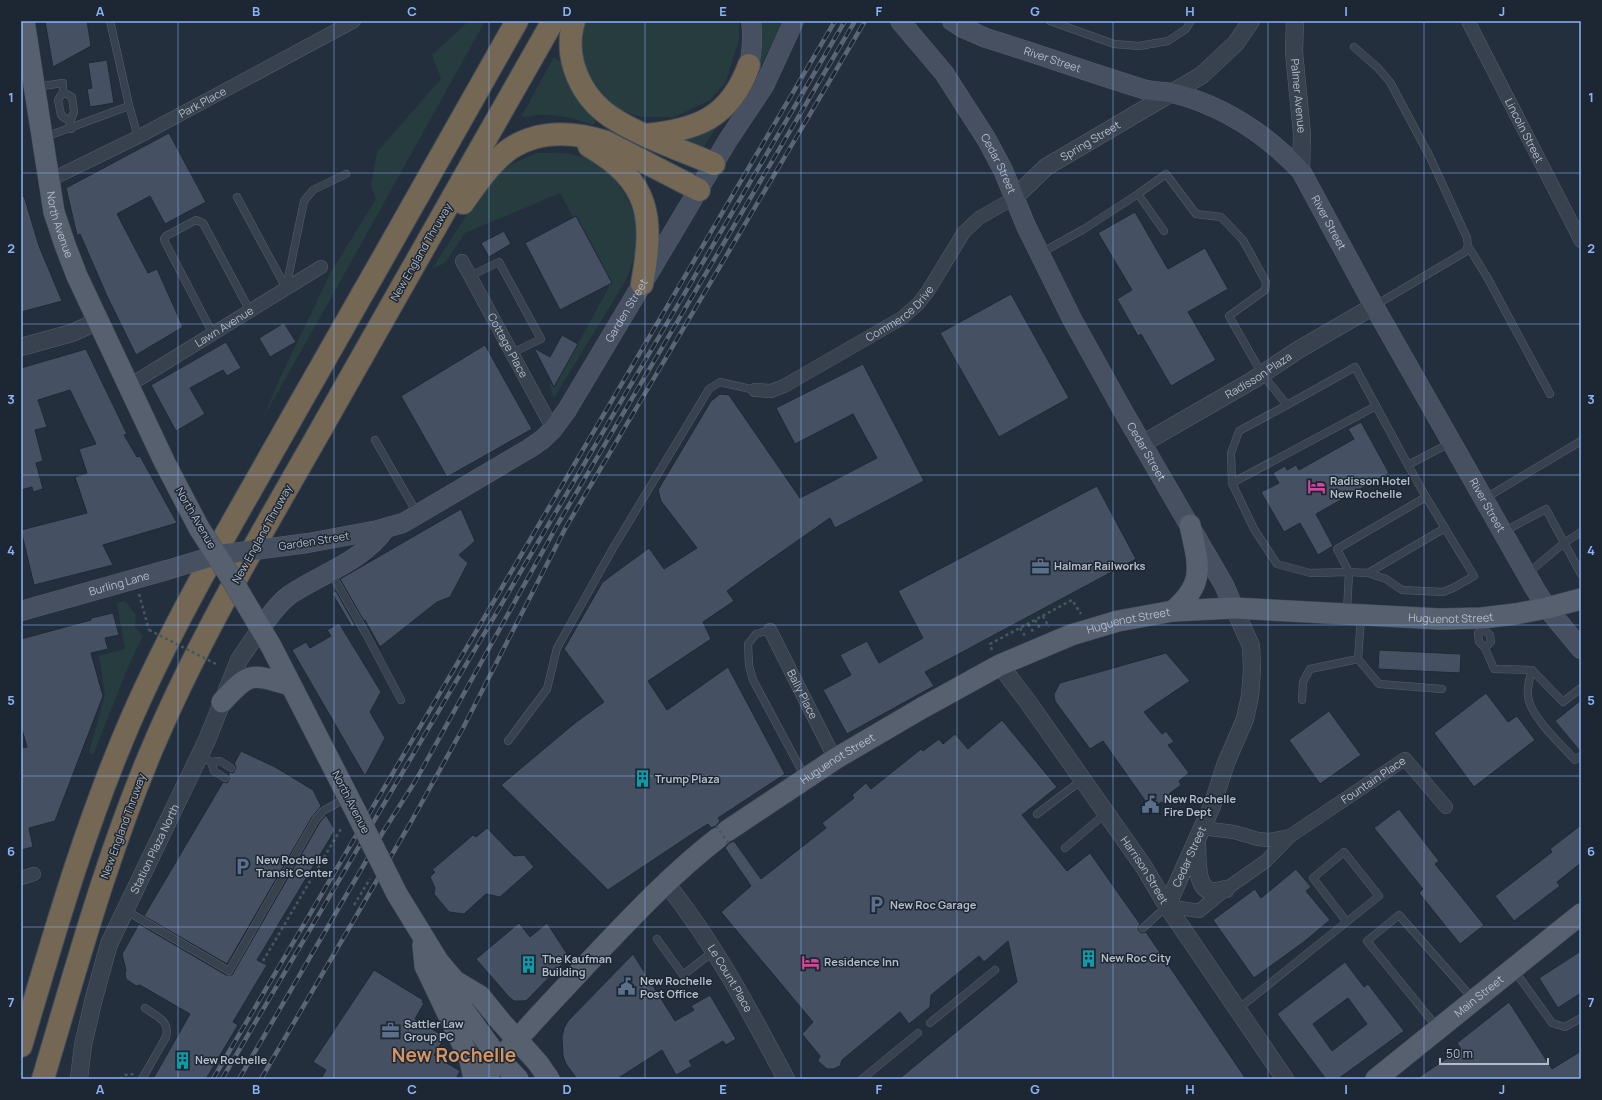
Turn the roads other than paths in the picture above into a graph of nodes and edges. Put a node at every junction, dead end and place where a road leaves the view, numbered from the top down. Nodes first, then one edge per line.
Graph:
1 (24, 21) edge
2 (110, 21) edge
3 (354, 21) edge
4 (517, 21) edge
5 (553, 21) edge
6 (574, 21) edge
7 (751, 21) edge
8 (794, 21) edge
9 (900, 21) edge
10 (952, 21) edge
11 (1050, 21) edge
12 (1191, 21) edge
13 (1251, 21) edge
14 (1295, 21) edge
15 (1468, 21) edge
16 (1354, 47) dead end
17 (750, 65) junction
18 (29, 79) edge
19 (63, 92) junction
20 (1173, 93) junction
21 (129, 106) junction
22 (70, 125) junction
23 (558, 134) junction
24 (645, 135) junction
25 (138, 137) junction
26 (43, 138) junction
27 (728, 140) junction
28 (714, 164) junction
29 (1301, 171) junction
30 (346, 174) dead end
31 (50, 180) junction
32 (699, 190) junction
33 (1138, 194) junction
34 (237, 198) dead end
35 (1014, 198) junction
36 (1164, 231) dead end
37 (1581, 241) edge
38 (1468, 246) junction
39 (1039, 254) junction
40 (462, 262) dead end
41 (320, 267) dead end
42 (470, 276) junction
43 (406, 279) junction
44 (642, 284) junction
45 (286, 288) junction
46 (1374, 306) junction
47 (250, 311) junction
48 (98, 321) junction
49 (213, 334) junction
50 (21, 347) edge
51 (512, 354) junction
52 (1262, 374) junction
53 (128, 386) junction
54 (755, 390) joint
55 (1550, 394) dead end
56 (1286, 405) junction
57 (1376, 406) junction
58 (553, 429) junction
59 (375, 440) dead end
60 (1581, 441) edge
61 (1451, 442) junction
62 (1142, 444) junction
63 (1408, 465) junction
64 (1232, 483) junction
65 (1426, 497) junction
66 (1484, 499) junction
67 (418, 515) junction
68 (1190, 525) junction
69 (386, 528) junction
70 (1445, 528) junction
71 (1503, 532) junction
72 (1581, 532) edge
73 (1564, 543) junction
74 (217, 555) junction
75 (1349, 572) junction
76 (330, 573) junction
77 (1368, 573) junction
78 (1527, 574) junction
79 (1581, 574) edge
80 (1581, 599) edge
81 (1234, 608) junction
82 (1547, 608) junction
83 (22, 609) edge
84 (1173, 611) junction
85 (1354, 615) junction
86 (1483, 623) junction
87 (260, 629) junction
88 (770, 630) joint
89 (1581, 649) edge
90 (997, 659) junction
91 (1358, 659) junction
92 (1532, 670) junction
93 (290, 685) junction
94 (1581, 688) edge
95 (1442, 689) dead end
96 (401, 700) dead end
97 (1302, 700) dead end
98 (222, 702) junction
99 (508, 741) dead end
100 (1581, 756) edge
101 (206, 759) junction
102 (835, 759) junction
103 (231, 768) dead end
104 (225, 778) dead end
105 (805, 778) junction
106 (1082, 780) junction
107 (352, 804) junction
108 (1446, 807) dead end
109 (1106, 813) junction
110 (1037, 814) dead end
111 (1199, 834) junction
112 (1290, 836) junction
113 (1065, 848) dead end
114 (34, 874) dead end
115 (21, 878) edge
116 (666, 883) junction
117 (1226, 890) junction
118 (1167, 906) junction
119 (125, 910) junction
120 (1581, 914) edge
121 (1346, 922) junction
122 (1143, 928) dead end
123 (422, 936) junction
124 (657, 939) dead end
125 (714, 951) junction
126 (1513, 968) junction
127 (995, 970) dead end
128 (455, 981) junction
129 (1474, 1000) junction
130 (145, 1008) dead end
131 (1238, 1009) junction
132 (1581, 1018) edge
133 (930, 1024) dead end
134 (1439, 1028) junction
135 (918, 1034) dead end
136 (517, 1040) junction
137 (21, 1046) edge
138 (499, 1059) junction
139 (43, 1079) edge
140 (79, 1079) edge
141 (142, 1079) edge
142 (474, 1079) edge
143 (484, 1079) edge
144 (518, 1079) edge
145 (549, 1079) edge
146 (786, 1079) edge
147 (862, 1079) edge
148 (1285, 1079) edge
149 (1376, 1079) edge

1 - 18 main road, North Avenue
2 - 21 lane
3 - 25 street, Park Place
4 - 137 highway
5 - 43 highway, New England Thruway
6 - 24 highway
7 - 17 main road
8 - 27 main road, Garden Street
9 - 35 main road, Cedar Street
10 - 20 main road, River Street
11 - 12 lane
13 - 20 street
14 - 29 street, Palmer Avenue
15 - 37 street, Lincoln Street
16 - 38 lane
17 - 24 highway
17 - 27 main road
18 - 19 lane
18 - 26 main road, North Avenue
19 - 22 lane
19 - 22 lane
20 - 29 main road, River Street
20 - 35 street, Spring Street
21 - 22 lane
21 - 25 lane
22 - 26 lane
23 - 32 highway
23 - 43 highway
23 - 44 highway
24 - 28 highway
25 - 31 street, Park Place
26 - 31 main road, North Avenue
27 - 28 main road, Garden Street
28 - 32 main road, Garden Street
29 - 46 main road, River Street
30 - 45 lane
31 - 48 main road, North Avenue
32 - 44 main road, Garden Street
33 - 36 lane
33 - 39 lane
33 - 52 lane
34 - 45 lane
35 - 39 main road, Cedar Street
35 - 54 street, Commerce Drive
38 - 46 lane
38 - 55 lane
39 - 62 main road, Cedar Street
40 - 42 street, Cottage Place
41 - 45 street, Lawn Avenue
42 - 51 street, Cottage Place
42 - 51 lane
43 - 139 highway, New England Thruway
44 - 58 main road, Garden Street
45 - 47 street, Lawn Avenue
46 - 52 street, Radisson Plaza
46 - 61 main road, River Street
47 - 49 street, Lawn Avenue
47 - 49 lane
48 - 50 street
48 - 53 main road, North Avenue
49 - 53 street, Lawn Avenue
51 - 58 street, Cottage Place
52 - 56 lane
52 - 62 street, Radisson Plaza
53 - 74 main road, North Avenue, bridge
54 - 99 lane
56 - 57 lane
56 - 64 lane
57 - 63 lane
57 - 64 lane
58 - 67 main road, Garden Street
59 - 67 lane
60 - 66 lane
61 - 63 lane
61 - 66 main road, River Street
62 - 68 main road, Cedar Street
63 - 65 lane
64 - 75 lane
65 - 70 lane
65 - 75 lane
66 - 71 main road, River Street
67 - 69 main road, Garden Street
68 - 81 main road, Cedar Street
68 - 84 main road
69 - 74 main road, Garden Street, bridge
69 - 76 main road
70 - 77 lane
70 - 77 lane
71 - 73 lane
71 - 78 main road, River Street
72 - 73 lane
73 - 78 lane
73 - 79 lane
74 - 83 main road, Burling Lane, bridge
74 - 87 main road, North Avenue, bridge
75 - 77 lane
75 - 85 lane
76 - 87 main road
76 - 96 lane
78 - 82 main road, River Street
80 - 82 main road, Huguenot Street
81 - 84 main road, Huguenot Street
81 - 85 main road, Huguenot Street
81 - 111 street, Cedar Street
82 - 86 main road, Huguenot Street
82 - 89 main road, River Street
84 - 90 main road, Huguenot Street
85 - 86 main road, Huguenot Street
85 - 91 lane
86 - 92 lane
87 - 93 main road, North Avenue
87 - 98 street, Station Plaza North
88 - 102 street, Bally Place
88 - 105 lane
90 - 102 main road, Huguenot Street
90 - 106 street, Harrison Street
91 - 95 lane
91 - 97 lane
92 - 94 lane
92 - 100 lane
93 - 98 main road
93 - 107 main road, North Avenue
98 - 101 street, Station Plaza North
101 - 103 lane
101 - 104 lane
101 - 119 street, Station Plaza North
102 - 105 main road, Huguenot Street
105 - 116 main road, Huguenot Street
106 - 109 street, Harrison Street
106 - 110 lane
107 - 119 lane
107 - 123 main road, North Avenue, bridge
108 - 112 street, Fountain Place
109 - 113 lane
109 - 118 street, Harrison Street
111 - 112 street, Fountain Place
111 - 117 street
111 - 118 street, Cedar Street
112 - 117 street, Fountain Place
114 - 115 street
116 - 125 street, Le Count Place
116 - 136 main road, Huguenot Street
117 - 118 street, Fountain Place
118 - 122 lane
118 - 131 street, Harrison Street
119 - 140 street, Station Plaza North
120 - 126 main road, Main Street
121 - 121 lane
121 - 131 lane
123 - 128 main road, North Avenue
123 - 142 main road
124 - 125 lane
125 - 146 street, Le Count Place
126 - 129 main road, Main Street
126 - 132 lane
127 - 133 lane
128 - 136 main road, North Avenue
128 - 138 main road, North Avenue
129 - 134 main road, Main Street
129 - 134 lane
130 - 141 lane
131 - 148 street, Harrison Street
134 - 149 main road, Main Street
135 - 147 lane
136 - 138 main road, Huguenot Street
136 - 145 main road, North Avenue
138 - 143 main road, Huguenot Street
138 - 144 main road, North Avenue

